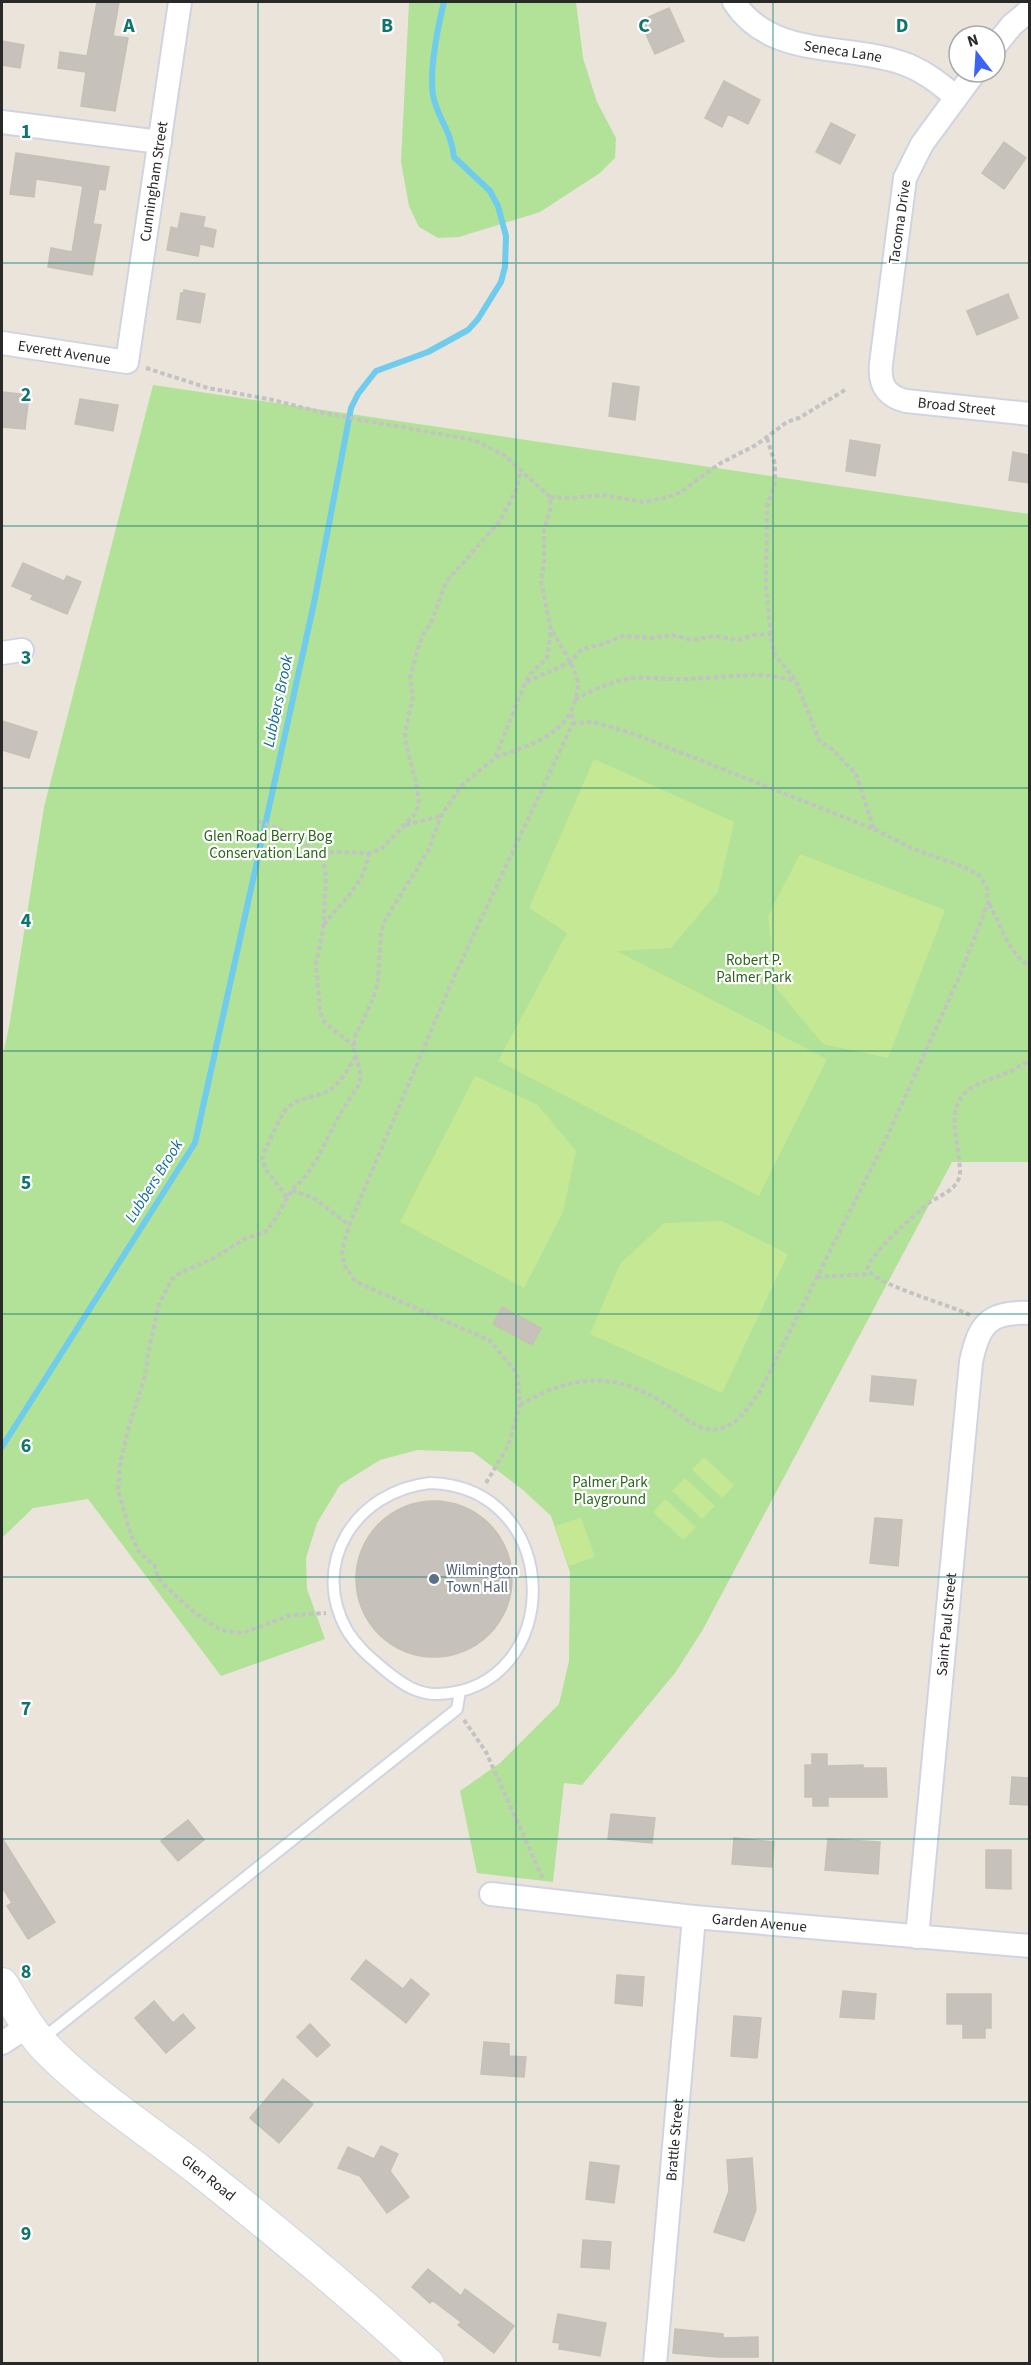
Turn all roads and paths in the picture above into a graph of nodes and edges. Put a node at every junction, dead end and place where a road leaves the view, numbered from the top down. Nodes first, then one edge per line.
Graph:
1 (180, 2) edge
2 (734, 2) edge
3 (1029, 10) edge
4 (1007, 31) edge
5 (966, 84) edge
6 (956, 97) junction
7 (2, 122) edge
8 (160, 142) junction
9 (2, 343) edge
10 (127, 362) junction
11 (845, 390) dead end
12 (885, 391) joint
13 (1029, 414) edge
14 (767, 438) junction
15 (521, 470) junction
16 (550, 497) junction
17 (551, 630) junction
18 (771, 634) junction
19 (570, 662) junction
20 (796, 681) junction
21 (525, 683) junction
22 (575, 699) junction
23 (572, 711) junction
24 (573, 723) junction
25 (495, 758) junction
26 (441, 816) junction
27 (258, 821) dead end
28 (406, 825) junction
29 (874, 829) junction
30 (369, 853) junction
31 (322, 854) junction
32 (988, 903) junction
33 (323, 926) junction
34 (1029, 967) edge
35 (355, 1046) junction
36 (356, 1055) junction
37 (1029, 1061) edge
38 (292, 1190) junction
39 (288, 1198) junction
40 (349, 1225) junction
41 (871, 1274) junction
42 (817, 1277) junction
43 (1029, 1313) edge
44 (987, 1323) junction
45 (520, 1406) junction
46 (480, 1494) junction
47 (338, 1610) junction
48 (460, 1691) junction
49 (457, 1709) junction
50 (491, 1894) dead end
51 (563, 1902) junction
52 (694, 1917) junction
53 (917, 1937) junction
54 (1029, 1946) edge
55 (2, 1984) edge
56 (34, 2034) junction
57 (2, 2043) edge
58 (428, 2364) edge
59 (655, 2364) edge

1 - 8 street, Cunningham Street
2 - 6 street, Seneca Lane
3 - 4 street
5 - 6 street, Tacoma Drive
6 - 12 street, Tacoma Drive
7 - 8 street
8 - 10 street, Cunningham Street
9 - 10 street, Everett Avenue
10 - 15 path
11 - 14 path
12 - 13 street, Broad Street
14 - 16 path
14 - 18 path
15 - 16 path
15 - 28 path
16 - 17 path
17 - 19 path
17 - 21 path
18 - 19 path
18 - 20 path
19 - 21 path
19 - 22 path
20 - 22 path
20 - 29 path
21 - 25 path
22 - 23 path
23 - 24 path
23 - 25 path
24 - 29 path
24 - 40 path
25 - 26 path
26 - 28 path
26 - 35 path
27 - 31 path
28 - 30 path
29 - 32 path
30 - 31 path
30 - 33 path
31 - 33 path
32 - 34 path
32 - 42 path
33 - 35 path
35 - 36 path
36 - 38 path
36 - 39 path
37 - 41 path
38 - 39 path
38 - 40 path
39 - 47 path
40 - 45 path
41 - 42 path
41 - 44 path
42 - 45 path
43 - 44 street
44 - 53 street, Saint Paul Street
45 - 46 path
46 - 47 lane
46 - 48 lane
47 - 48 lane
48 - 49 lane
49 - 51 path
49 - 56 lane
50 - 51 street, Garden Avenue
51 - 52 street, Garden Avenue
52 - 53 street, Garden Avenue
52 - 59 street, Brattle Street
53 - 54 street, Garden Avenue
55 - 56 street, Glen Road
56 - 57 street
56 - 58 street, Glen Road

